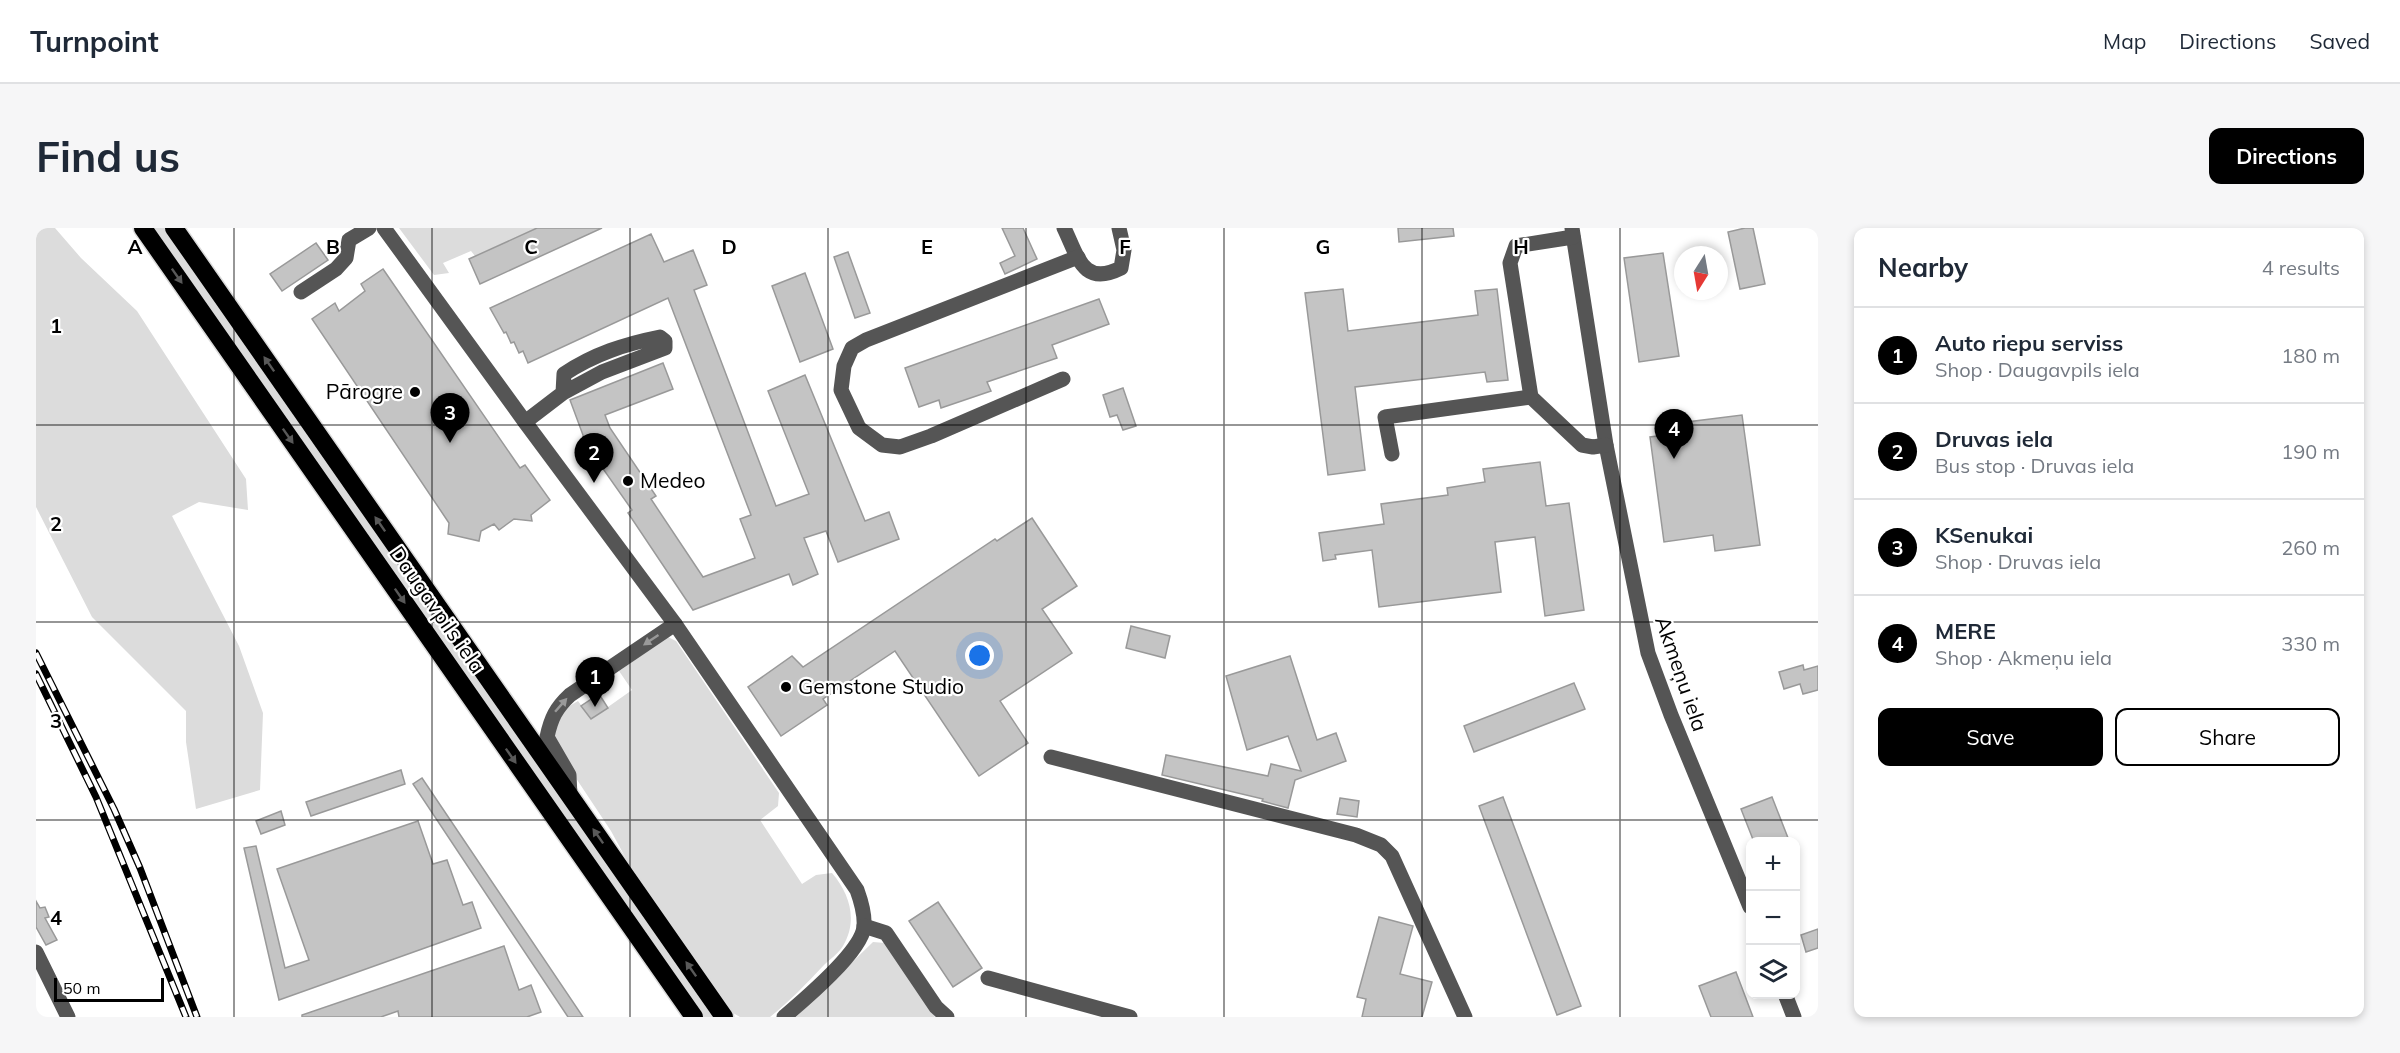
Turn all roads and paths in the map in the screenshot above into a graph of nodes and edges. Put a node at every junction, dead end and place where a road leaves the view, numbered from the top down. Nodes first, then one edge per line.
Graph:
1 (143, 228) edge
2 (174, 228) edge
3 (369, 228) edge
4 (384, 228) edge
5 (1064, 228) edge
6 (1119, 228) edge
7 (1572, 232) edge
8 (1078, 256) junction
9 (301, 292) dead end
10 (1063, 379) dead end
11 (563, 393) junction
12 (1531, 397) junction
13 (525, 422) junction
14 (1606, 445) junction
15 (1392, 454) dead end
16 (675, 624) junction
17 (1051, 757) dead end
18 (570, 796) junction
19 (1746, 897) edge
20 (864, 926) junction
21 (36, 952) edge
22 (988, 978) dead end
23 (1787, 999) edge
24 (68, 1017) edge
25 (694, 1017) edge
26 (724, 1017) edge
27 (784, 1017) edge
28 (947, 1017) edge
29 (1130, 1017) edge
30 (1465, 1017) edge
31 (1794, 1017) edge

1 -> 25 highway, Daugavpils iela
18 -> 2 highway, Daugavpils iela
3 - 9 street
4 - 13 street
5 - 8 street
6 - 8 street
7 - 12 street, Akmeņu iela
7 - 14 street, Akmeņu iela
8 - 10 street
11 - 11 street
11 - 13 street
12 - 14 street
12 - 15 street
13 - 16 street
14 - 19 street, Akmeņu iela
16 - 18 street
16 - 20 street
17 - 30 street
26 -> 18 highway, Daugavpils iela
20 - 27 street
20 - 28 street
21 - 24 street
22 - 29 street
23 - 31 street

